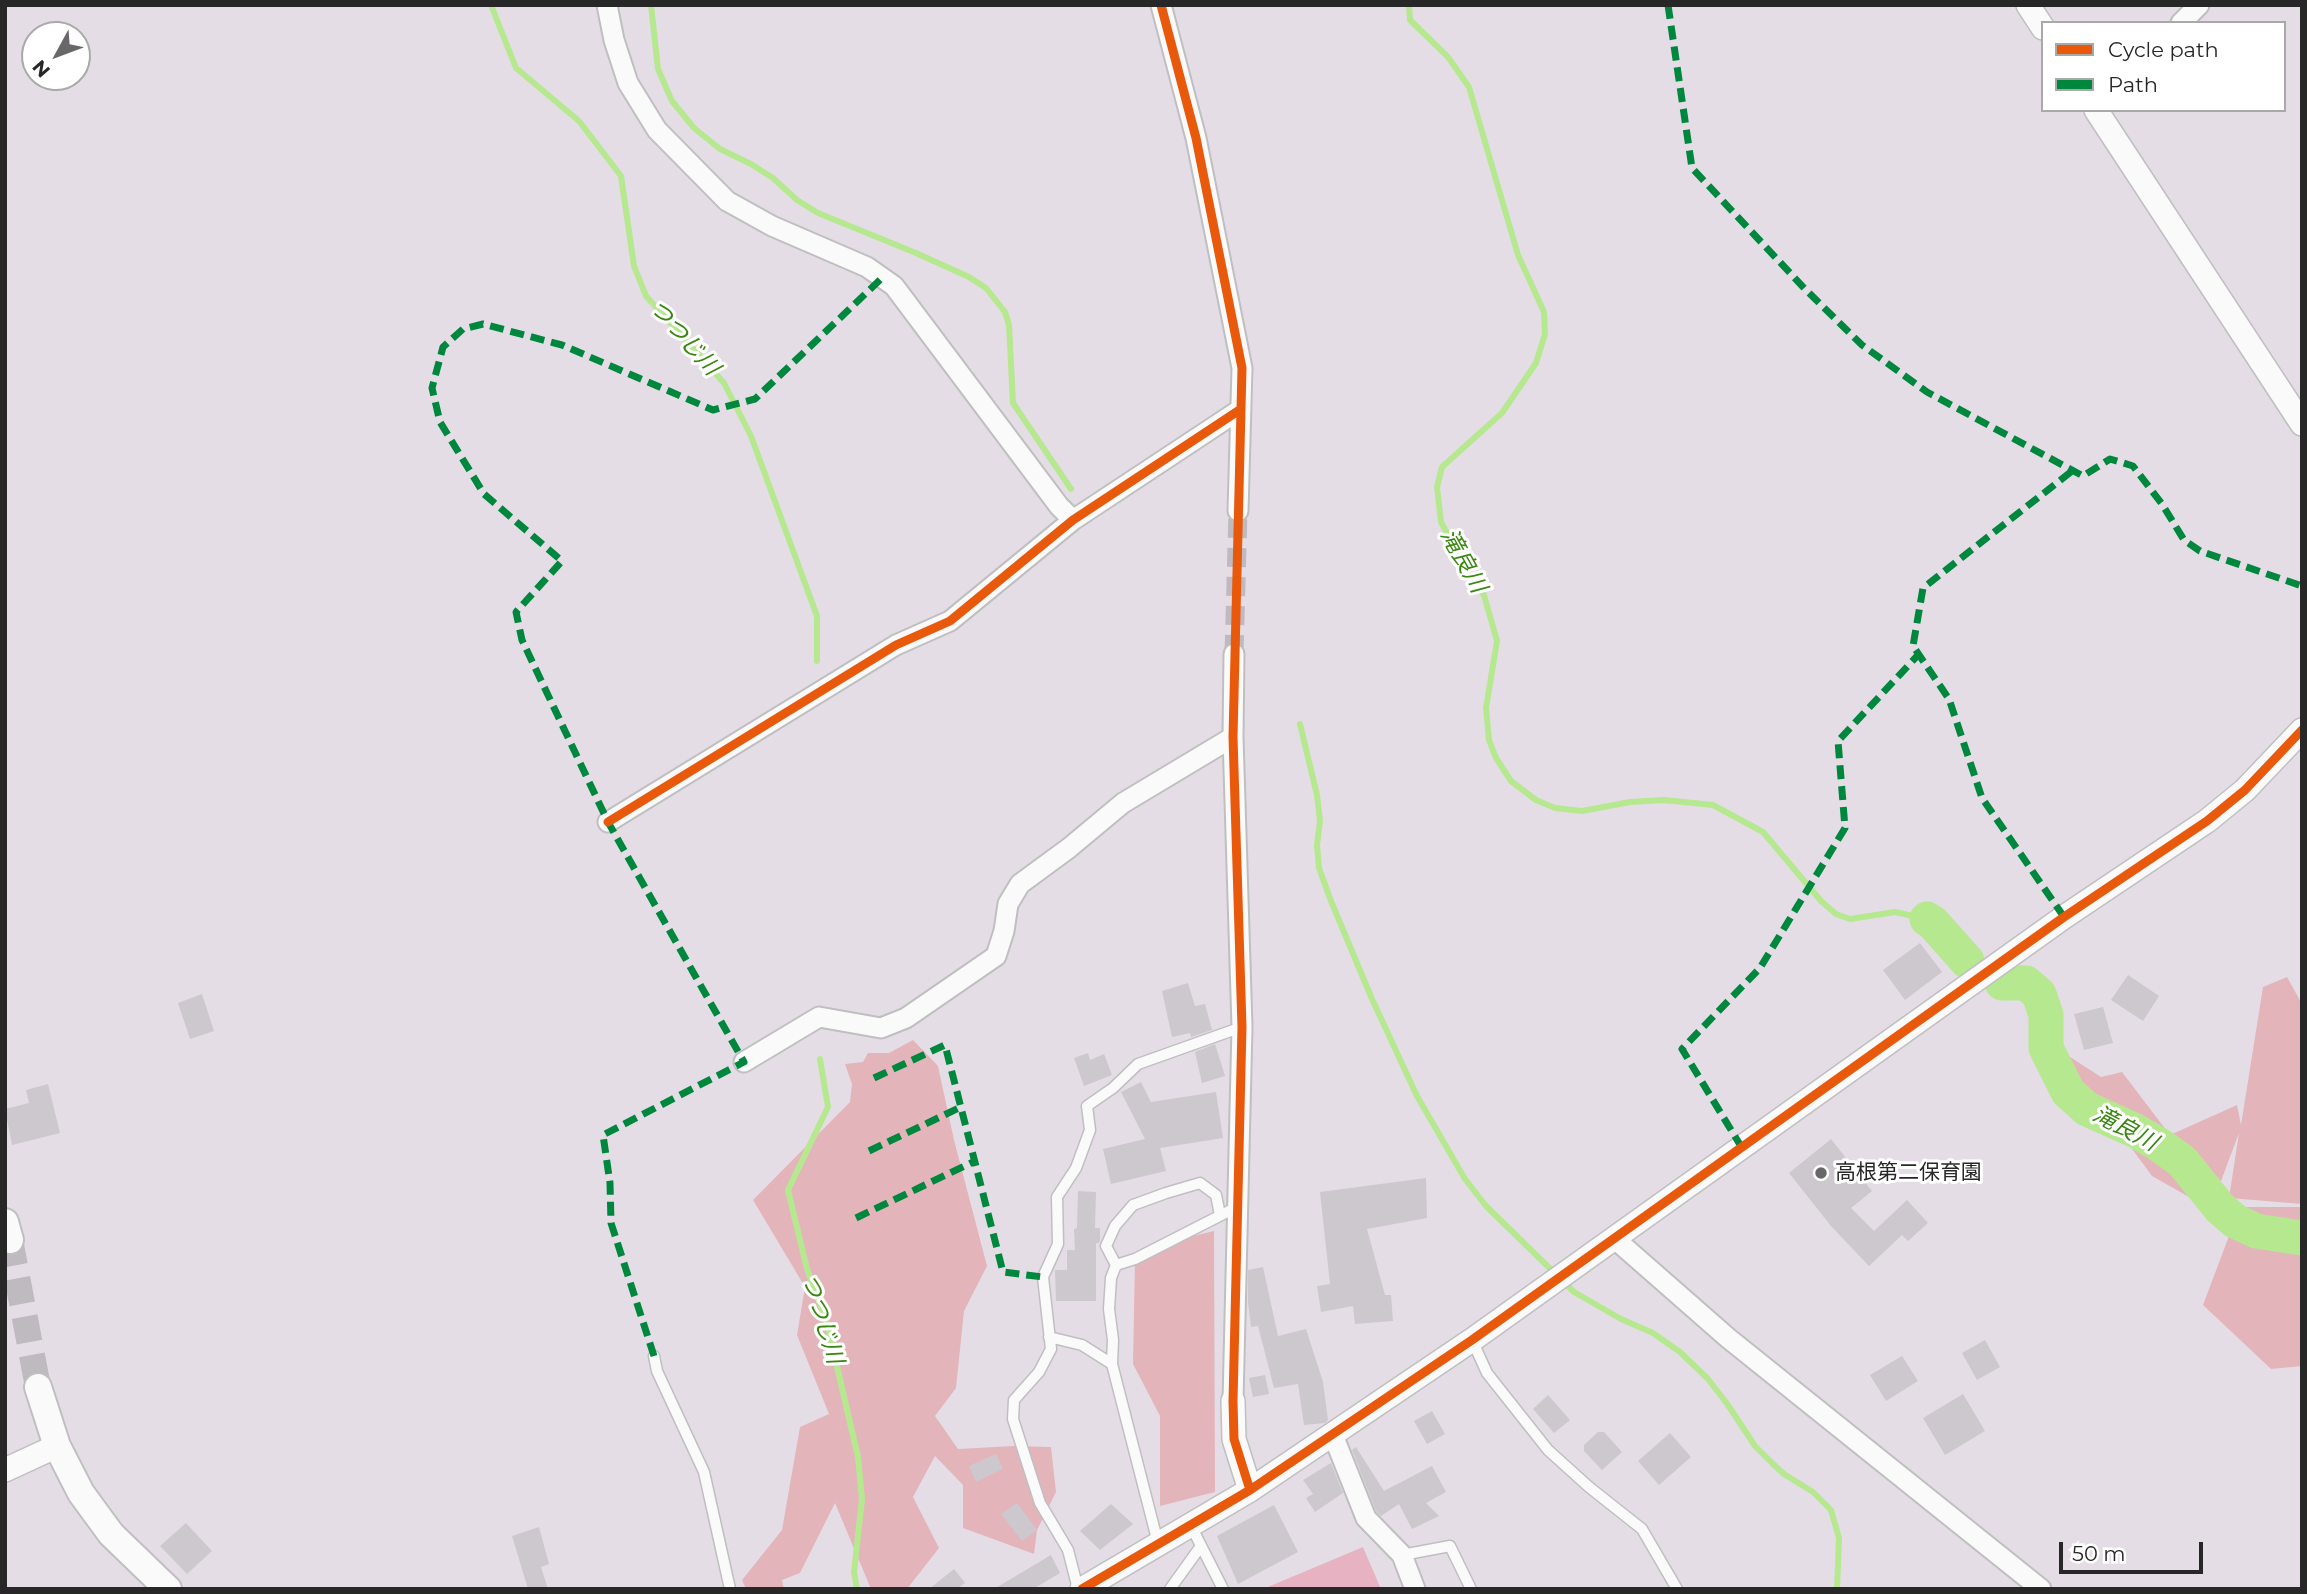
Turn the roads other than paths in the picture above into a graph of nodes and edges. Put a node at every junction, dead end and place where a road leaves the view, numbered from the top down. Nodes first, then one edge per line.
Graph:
1 (607, 5) edge
2 (1161, 5) edge
3 (2028, 5) edge
4 (2199, 5) edge
5 (2183, 21) edge
6 (2041, 25) edge
7 (2097, 112) edge
8 (1241, 409) junction
9 (2302, 424) edge
10 (1238, 511) tunnel mouth
11 (1073, 520) junction
12 (1234, 654) tunnel mouth
13 (2302, 730) edge
14 (1233, 737) junction
15 (608, 822) dead end
16 (1242, 1027) junction
17 (744, 1062) dead end
18 (1229, 1211) junction
19 (1615, 1239) junction
20 (1116, 1265) junction
21 (1049, 1337) junction
22 (1472, 1340) junction
23 (654, 1356) dead end
24 (1112, 1364) junction
25 (38, 1387) tunnel mouth
26 (1233, 1401) joint
27 (1333, 1435) junction
28 (57, 1446) junction
29 (5, 1470) edge
30 (1250, 1490) junction
31 (1190, 1524) junction
32 (1158, 1544) junction
33 (1201, 1546) junction
34 (1402, 1555) junction
35 (168, 1589) edge
36 (730, 1589) edge
37 (1080, 1589) edge
38 (1170, 1589) edge
39 (1223, 1589) edge
40 (1415, 1589) edge
41 (1471, 1589) edge
42 (1677, 1589) edge
43 (2041, 1589) edge

1 - 11 street
2 - 8 street
3 - 6 street
4 - 5 street
7 - 9 street
8 - 10 street
8 - 11 street
11 - 15 street
12 - 14 street
13 - 19 street
14 - 16 street
14 - 17 street
16 - 18 street
16 - 21 lane
18 - 20 lane
18 - 20 lane
18 - 26 street
19 - 22 street
19 - 43 street
20 - 24 lane
21 - 24 lane
21 - 37 lane
22 - 27 street
22 - 42 lane
23 - 36 lane
24 - 32 lane
25 - 28 main road
26 - 30 street
27 - 30 street
27 - 34 street
28 - 29 street
28 - 35 main road
30 - 31 street
31 - 32 street
31 - 33 lane
32 - 37 street
33 - 38 lane
33 - 39 lane
34 - 40 street
34 - 41 lane

